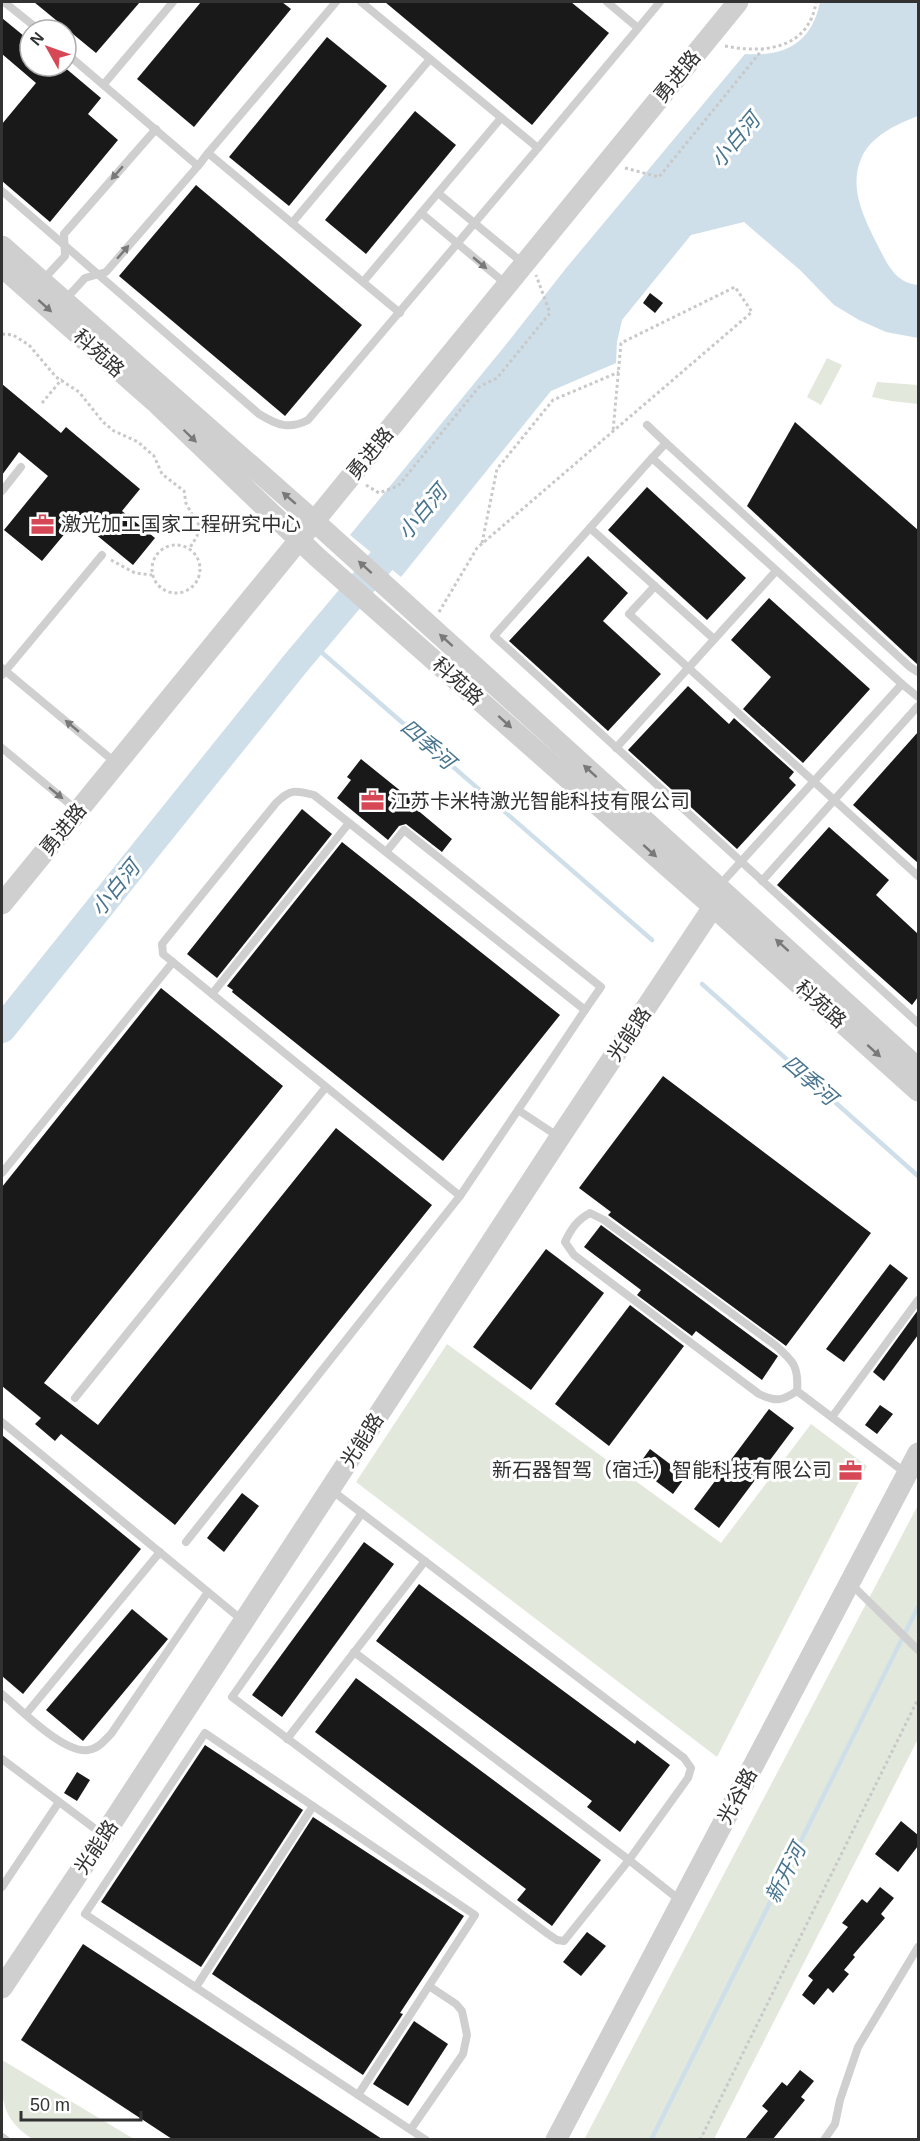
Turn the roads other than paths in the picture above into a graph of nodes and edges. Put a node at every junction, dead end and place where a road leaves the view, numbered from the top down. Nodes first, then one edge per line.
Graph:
1 (4, 2) edge
2 (173, 2) edge
3 (336, 2) edge
4 (361, 2) edge
5 (607, 2) edge
6 (660, 2) edge
7 (738, 2) edge
8 (24, 18) edge
9 (638, 28) junction
10 (430, 59) junction
11 (78, 63) edge
12 (104, 84) junction
13 (501, 118) junction
14 (156, 129) junction
15 (538, 148) junction
16 (208, 153) junction
17 (198, 166) junction
18 (2, 191) edge
19 (438, 193) junction
20 (421, 213) junction
21 (292, 223) junction
22 (474, 224) junction
23 (457, 244) junction
24 (2, 246) edge
25 (64, 246) junction
26 (524, 264) junction
27 (2, 267) edge
28 (97, 275) junction
29 (42, 281) junction
30 (363, 282) junction
31 (507, 285) junction
32 (64, 301) junction
33 (400, 313) junction
34 (647, 425) dead end
35 (666, 443) junction
36 (652, 459) junction
37 (21, 466) dead end
38 (2, 491) edge
39 (314, 521) junction
40 (590, 528) junction
41 (298, 540) junction
42 (102, 555) road end
43 (776, 571) junction
44 (655, 586) junction
45 (714, 639) junction
46 (688, 668) junction
47 (3, 671) edge
48 (918, 672) edge
49 (902, 684) junction
50 (918, 697) edge
51 (918, 706) edge
52 (2, 748) edge
53 (616, 748) junction
54 (117, 763) junction
55 (814, 781) junction
56 (835, 800) junction
57 (78, 811) junction
58 (349, 823) junction
59 (386, 852) junction
60 (741, 862) junction
61 (918, 876) edge
62 (762, 881) junction
63 (718, 895) junction
64 (2, 904) edge
65 (173, 962) junction
66 (212, 994) junction
67 (585, 1010) junction
68 (918, 1023) edge
69 (918, 1068) edge
70 (326, 1087) junction
71 (918, 1091) edge
72 (518, 1110) junction
73 (560, 1137) junction
74 (2, 1173) edge
75 (460, 1196) junction
76 (918, 1300) edge
77 (797, 1391) junction
78 (75, 1398) dead end
79 (832, 1417) junction
80 (2, 1422) edge
81 (918, 1454) edge
82 (907, 1475) junction
83 (330, 1489) junction
84 (362, 1513) junction
85 (186, 1542) dead end
86 (160, 1552) junction
87 (424, 1561) junction
88 (850, 1582) junction
89 (208, 1592) junction
90 (244, 1621) junction
91 (918, 1650) edge
92 (354, 1652) junction
93 (2, 1694) edge
94 (26, 1714) junction
95 (287, 1739) junction
96 (2, 1759) edge
97 (59, 1802) junction
98 (313, 1806) junction
99 (104, 1835) junction
100 (629, 1860) junction
101 (2, 1887) edge
102 (681, 1901) junction
103 (918, 1947) edge
104 (429, 1986) junction
105 (196, 1987) junction
106 (2, 1988) edge
107 (358, 2095) junction
108 (411, 2129) junction
109 (2, 2137) edge
110 (6, 2139) edge
111 (426, 2139) edge
112 (555, 2139) edge
113 (824, 2139) edge

1 - 8 lane
2 - 12 lane
3 - 16 lane
4 - 10 lane
5 - 9 lane
6 - 9 lane
7 - 26 street, 勇进路
9 - 15 lane
10 - 13 lane
10 - 21 lane
11 - 12 lane
12 - 14 lane
13 - 15 lane
13 - 19 lane
14 - 17 lane
14 -> 25 lane
15 - 22 lane
16 - 17 lane
16 - 21 lane
28 -> 17 lane
18 - 25 lane
19 - 20 lane
19 - 22 lane
20 - 23 lane
20 - 30 lane
21 - 30 lane
22 - 23 lane
22 - 26 lane
23 -> 31 lane
23 - 33 lane
24 - 29 street, 科苑路
25 - 28 lane
25 - 29 lane
26 - 31 street, 勇进路
27 -> 41 street, 科苑路
28 - 32 lane
28 - 33 lane
29 - 32 street, 科苑路
30 - 33 lane
31 - 39 street, 勇进路
39 -> 32 street, 科苑路
34 - 35 lane
35 - 36 lane
35 - 48 lane
36 - 40 lane
36 - 43 lane
37 - 38 lane
39 - 41 street, 勇进路
63 -> 39 street, 科苑路
40 - 44 lane
40 - 53 lane
41 - 54 street, 勇进路
41 -> 63 street, 科苑路
42 - 47 lane
43 - 45 lane
43 - 49 lane
44 - 45 lane
44 - 46 lane
45 - 46 lane
46 - 53 lane
46 - 55 lane
54 -> 47 lane
49 - 50 lane
49 - 55 lane
51 - 56 lane
52 -> 57 lane
53 - 60 lane
54 - 57 street, 勇进路
55 - 56 lane
55 - 60 lane
56 - 61 lane
56 - 62 lane
57 - 64 street, 勇进路
58 - 59 lane
58 - 65 lane
58 - 66 lane
59 - 67 lane
59 - 67 lane
60 - 62 lane
60 - 63 lane
62 - 68 lane
69 -> 63 street, 科苑路
63 -> 71 street, 科苑路
63 - 73 street, 光能路
65 - 66 lane
65 - 74 lane
66 - 70 lane
67 - 72 lane
70 - 75 lane
70 - 78 lane
72 - 73 lane
72 - 75 lane
73 - 83 street, 光能路
75 - 85 lane
76 - 79 lane
77 - 77 lane
77 - 79 lane
79 - 82 lane
80 - 86 lane
81 - 82 street, 光谷路
82 - 88 street, 光谷路
83 - 84 lane
83 - 90 street, 光能路
84 - 87 lane
84 - 95 lane
86 - 89 lane
86 - 94 lane
87 - 92 lane
87 - 100 lane
88 - 91 lane
88 - 102 street, 光谷路
89 - 90 lane
89 - 94 lane
90 - 99 street, 光能路
92 - 95 lane
92 - 100 lane
93 - 94 lane
95 - 100 lane
96 - 97 lane
97 - 99 lane
97 - 101 lane
98 - 104 lane
98 - 105 lane
98 - 105 lane
99 - 106 street, 光能路
100 - 102 lane
102 - 112 street, 光谷路
103 - 113 lane
104 - 107 lane
104 - 108 lane
105 - 107 lane
107 - 108 lane
108 - 111 lane
109 - 110 lane

